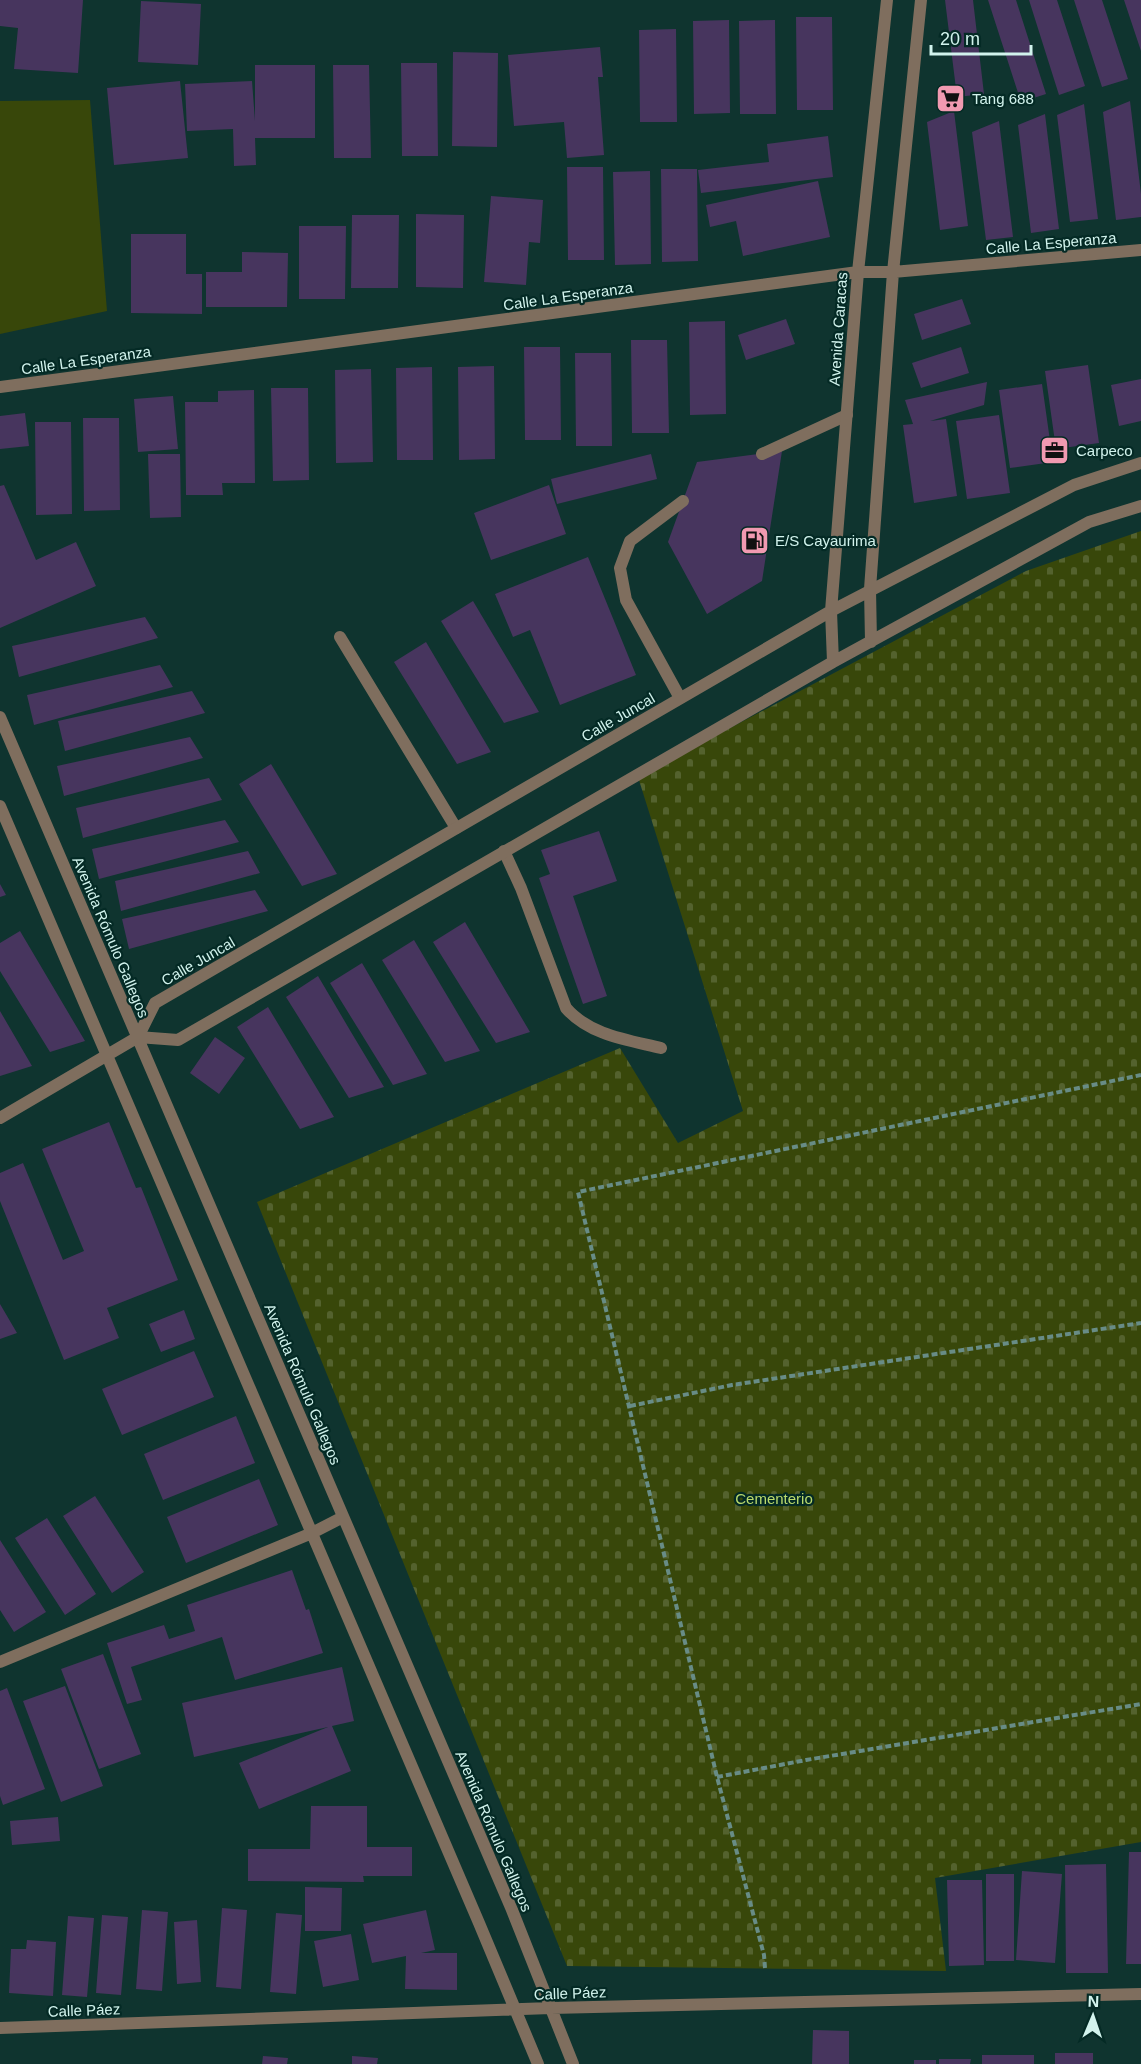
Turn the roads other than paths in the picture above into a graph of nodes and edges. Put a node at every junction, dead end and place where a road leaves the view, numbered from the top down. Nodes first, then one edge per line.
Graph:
1 (887, 0) edge
2 (921, 0) edge
3 (1141, 250) edge
4 (858, 272) junction
5 (893, 272) junction
6 (0, 387) edge
7 (847, 416) junction
8 (762, 454) dead end
9 (1141, 463) edge
10 (683, 501) dead end
11 (1141, 506) edge
12 (870, 589) junction
13 (831, 611) junction
14 (340, 637) dead end
15 (871, 642) junction
16 (833, 662) junction
17 (680, 698) junction
18 (0, 717) edge
19 (0, 806) edge
20 (456, 828) junction
21 (504, 851) junction
22 (138, 1037) junction
23 (662, 1048) dead end
24 (107, 1055) junction
25 (0, 1118) edge
26 (344, 1517) junction
27 (312, 1533) junction
28 (0, 1662) edge
29 (1141, 1994) edge
30 (551, 2008) junction
31 (516, 2009) junction
32 (0, 2028) edge
33 (538, 2064) edge
34 (573, 2064) edge

1 - 4 street, Avenida Caracas
2 - 5 street
3 - 5 street, Calle La Esperanza
4 - 5 street, Calle La Esperanza
4 - 6 street, Calle La Esperanza
4 - 7 street, Avenida Caracas
5 - 12 street
7 - 8 street
7 - 13 street, Avenida Caracas
9 - 12 street, Calle Juncal
10 - 17 street
11 - 15 street
12 - 13 street, Calle Juncal
12 - 15 street
13 - 16 street, Avenida Caracas
13 - 17 street, Calle Juncal
14 - 20 street
15 - 16 street
16 - 21 street
17 - 20 street, Calle Juncal
18 - 22 street, Avenida Rómulo Gallegos
19 - 24 street
20 - 22 street, Calle Juncal
21 - 22 street
21 - 23 street
22 - 24 street
22 - 26 street, Avenida Rómulo Gallegos
24 - 25 street
24 - 27 street
26 - 27 street
26 - 30 street, Avenida Rómulo Gallegos
27 - 28 street
27 - 31 street
29 - 30 street, Calle Páez
30 - 31 street, Calle Páez
30 - 34 street, Avenida Rómulo Gallegos
31 - 32 street, Calle Páez
31 - 33 street

